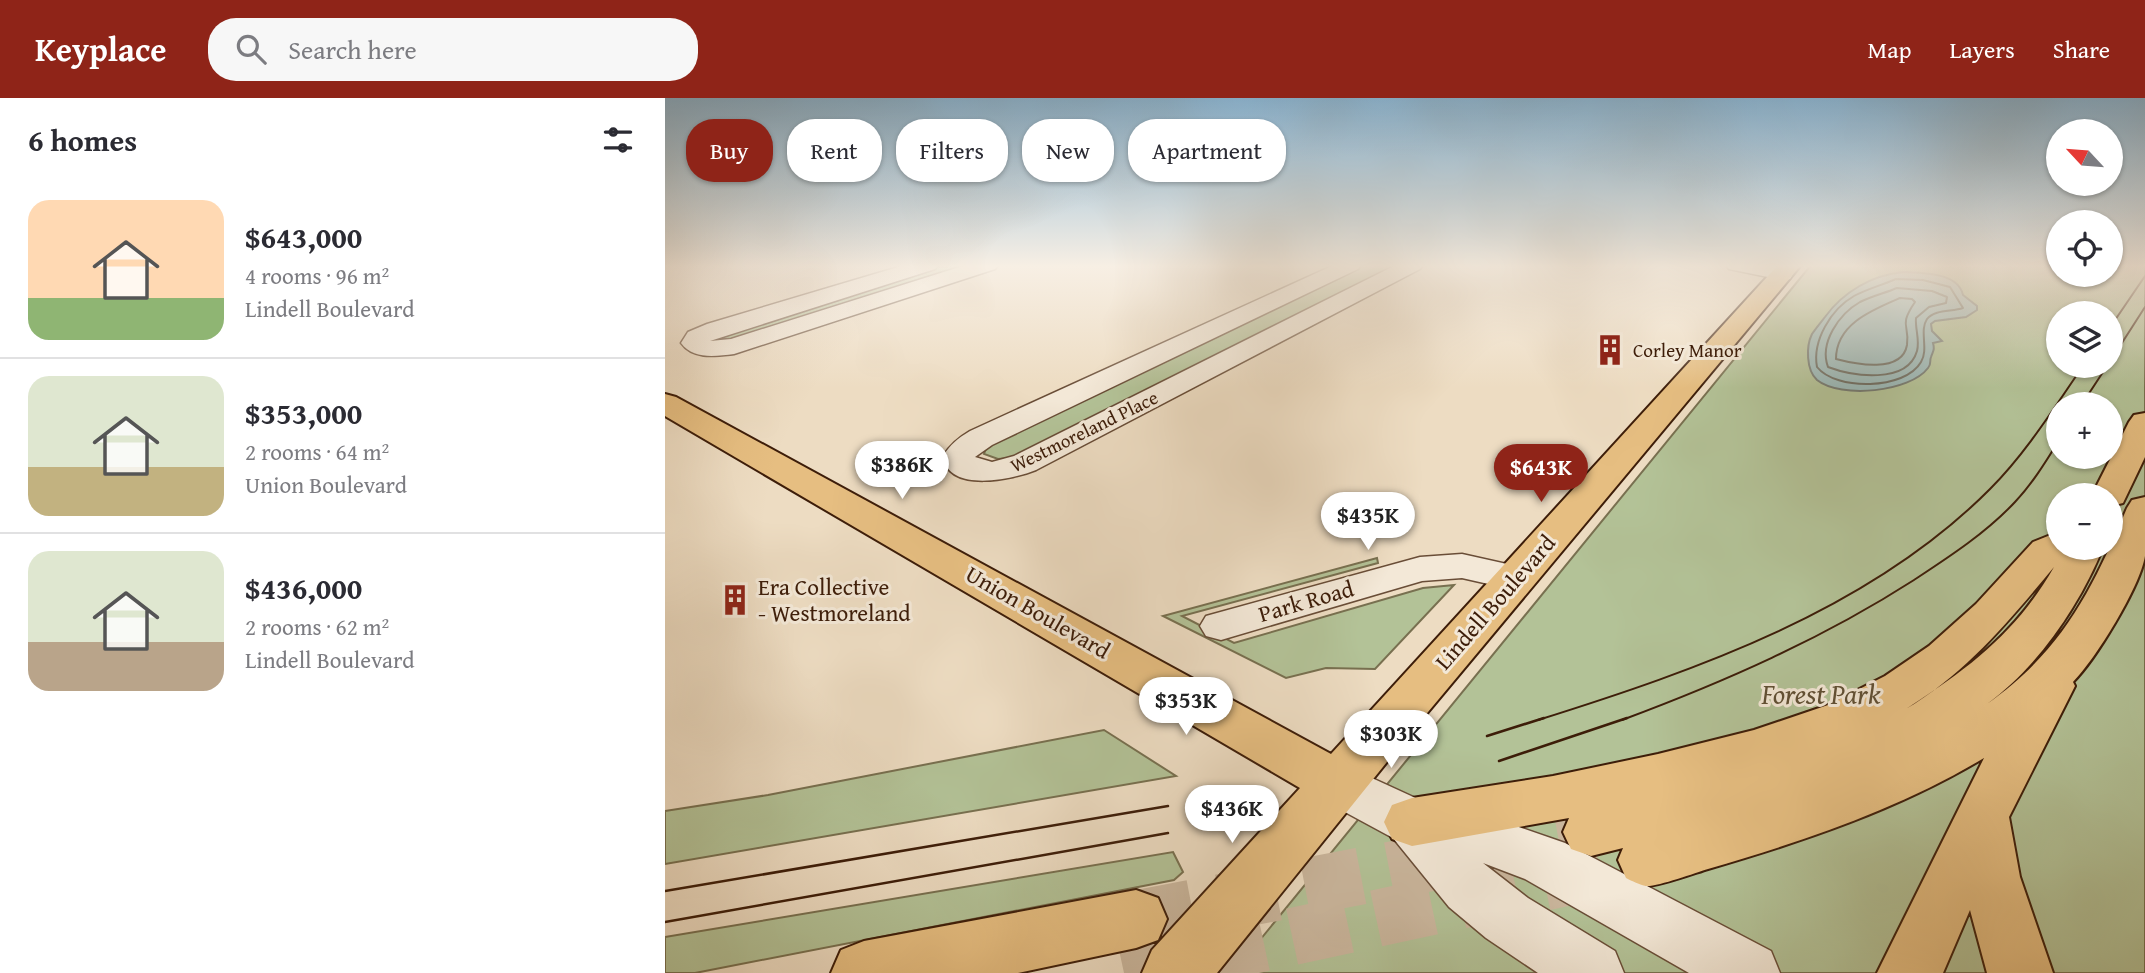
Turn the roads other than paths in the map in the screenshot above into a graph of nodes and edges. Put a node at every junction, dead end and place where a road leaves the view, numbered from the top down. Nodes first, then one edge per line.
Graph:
1 (792, 306) edge
2 (860, 306) edge
3 (1264, 306) edge
4 (1333, 306) edge
5 (1754, 306) edge
6 (665, 403) edge
7 (2145, 422) edge
8 (2116, 483) edge
9 (2145, 508) edge
10 (2046, 551) edge
11 (2077, 560) edge
12 (1515, 578) junction
13 (1221, 626) dead end
14 (2064, 663) junction
15 (1337, 783) junction
16 (1981, 816) junction
17 (1412, 822) junction
18 (1591, 832) tunnel mouth
19 (1647, 860) tunnel mouth
20 (1136, 919) tunnel mouth
21 (864, 973) edge
22 (1175, 973) edge
23 (1593, 973) edge
24 (1749, 973) edge
25 (1910, 973) edge
26 (2020, 973) edge

1 - 2 street
3 - 4 street, Westmoreland Place
5 - 12 main road, Lindell Boulevard
6 - 15 main road, Union Boulevard
7 - 8 main road
9 - 14 main road
10 - 17 main road
11 - 18 main road
12 - 13 street, Park Road
12 - 15 main road, Lindell Boulevard
14 - 16 main road
14 - 19 main road
15 - 17 street, Union Boulevard
15 - 22 main road, Lindell Boulevard
16 - 25 main road
16 - 26 main road
17 - 23 street, Union Boulevard
17 - 24 street, Union Boulevard
20 - 21 main road

